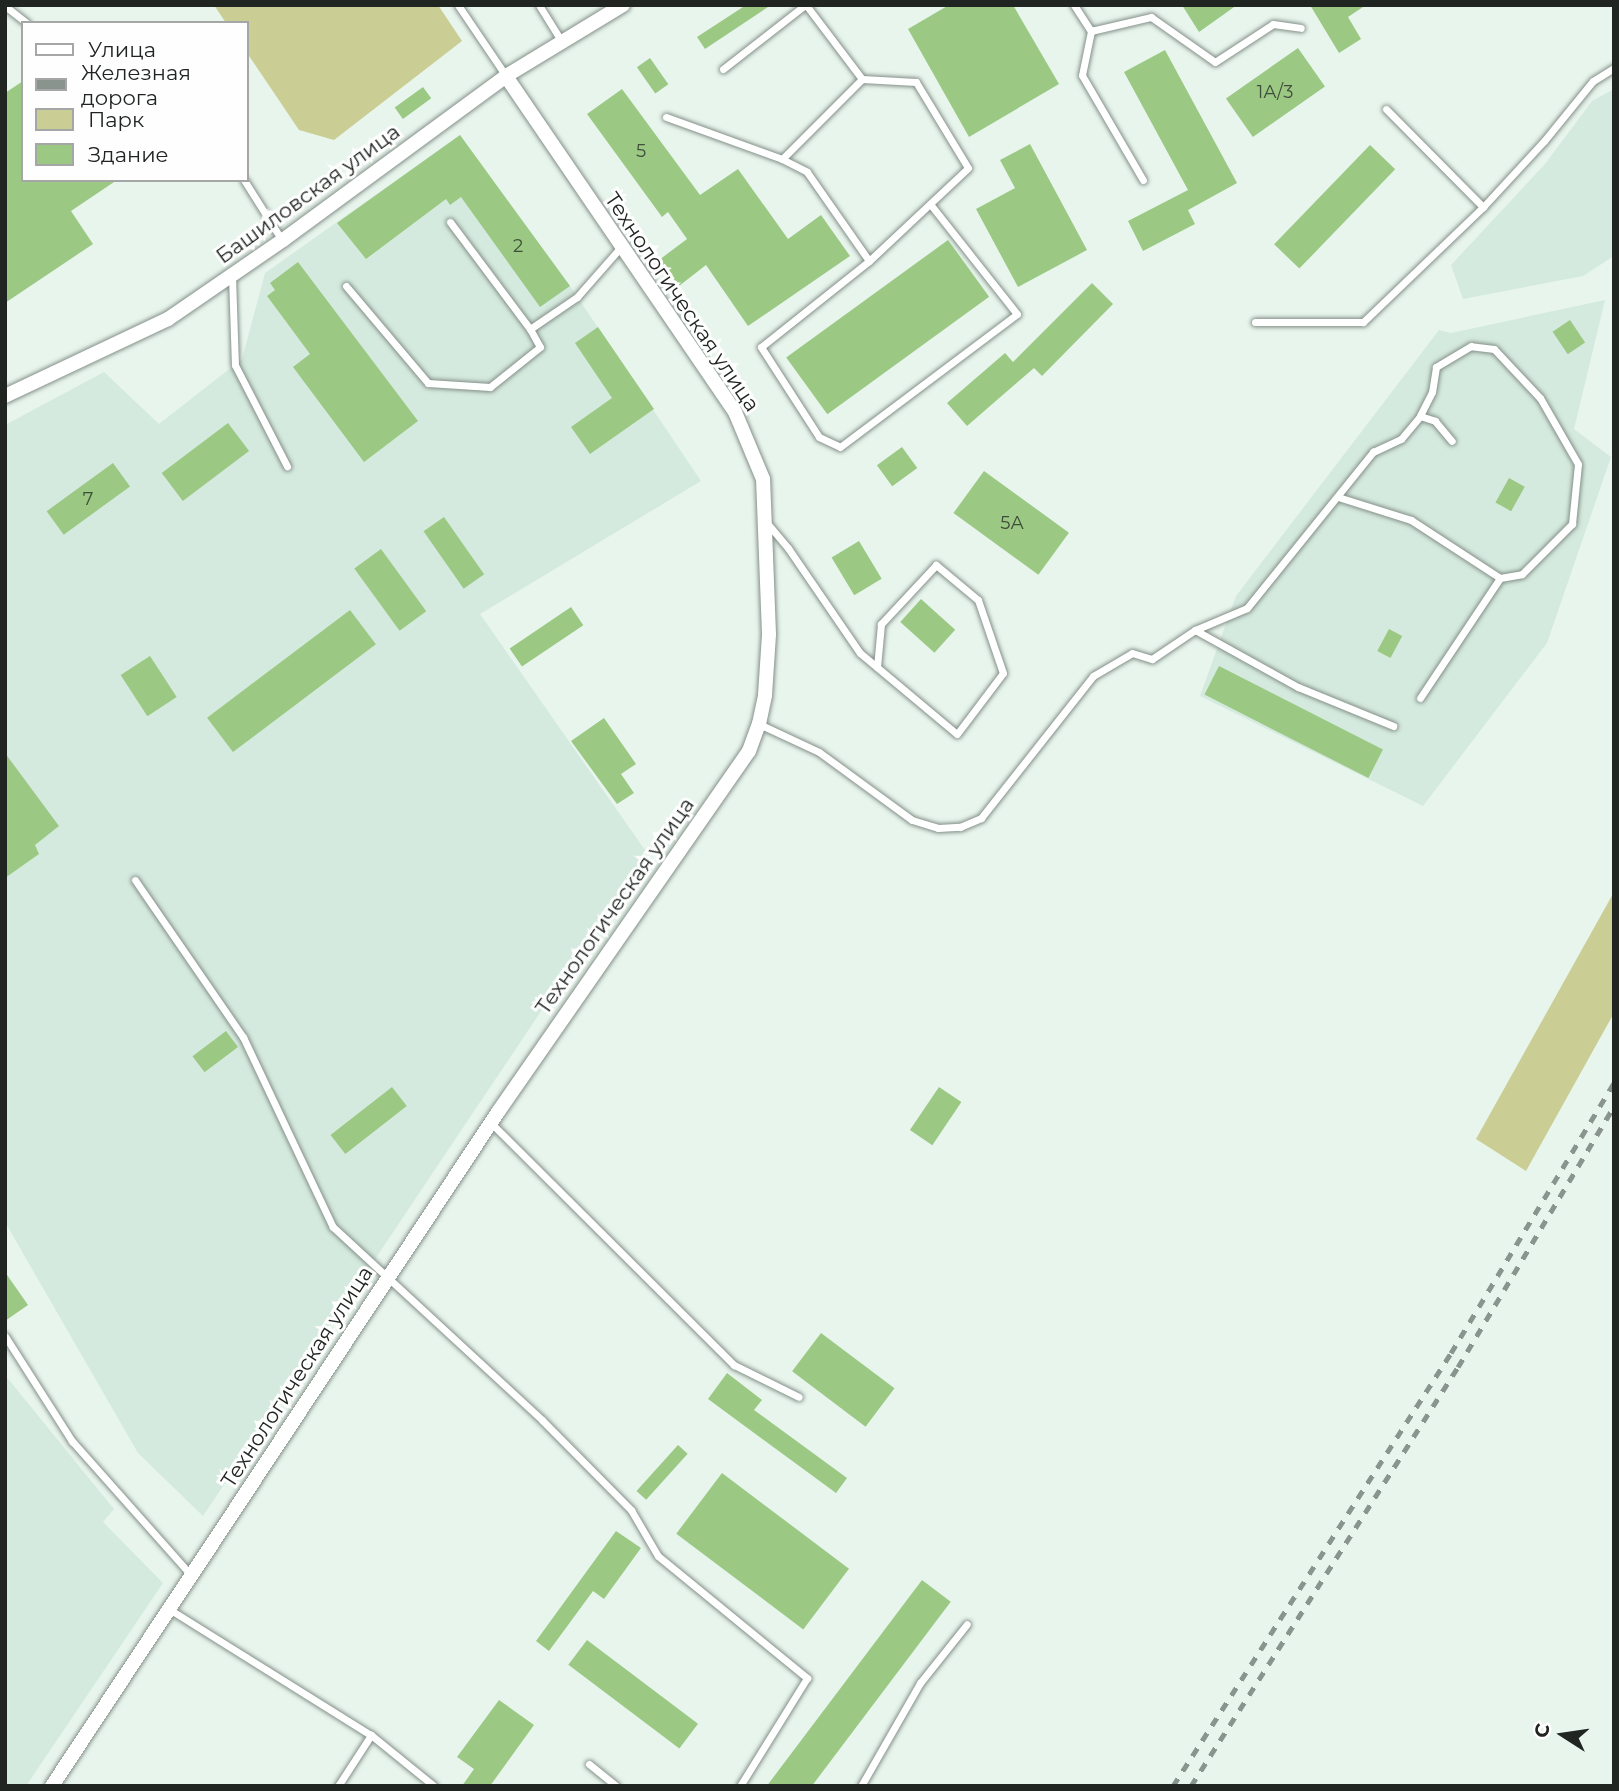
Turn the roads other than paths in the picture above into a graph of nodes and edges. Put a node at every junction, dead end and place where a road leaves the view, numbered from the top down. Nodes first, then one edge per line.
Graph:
1 (458, 5) edge
2 (538, 5) edge
3 (623, 5) edge
4 (806, 5) edge
5 (1074, 5) edge
6 (5, 6) edge
7 (24, 21) edge
8 (1301, 27) dead end
9 (1091, 31) junction
10 (562, 42) junction
11 (1614, 68) edge
12 (723, 69) dead end
13 (506, 76) junction
14 (862, 79) junction
15 (1386, 109) dead end
16 (666, 117) dead end
17 (782, 159) junction
18 (1143, 180) dead end
19 (245, 182) edge
20 (930, 204) junction
21 (1483, 207) junction
22 (450, 222) dead end
23 (283, 240) junction
24 (621, 247) junction
25 (869, 261) junction
26 (232, 275) junction
27 (346, 286) dead end
28 (1255, 322) dead end
29 (530, 329) junction
30 (5, 396) edge
31 (1420, 416) junction
32 (1452, 441) dead end
33 (287, 466) dead end
34 (1338, 497) junction
35 (766, 523) junction
36 (1500, 578) junction
37 (1195, 629) junction
38 (877, 667) junction
39 (1420, 698) dead end
40 (759, 724) junction
41 (1393, 726) dead end
42 (135, 880) dead end
43 (491, 1123) junction
44 (387, 1279) junction
45 (5, 1336) edge
46 (799, 1397) dead end
47 (192, 1575) junction
48 (169, 1609) junction
49 (967, 1624) dead end
50 (370, 1735) junction
51 (589, 1764) dead end
52 (52, 1786) edge
53 (338, 1786) edge
54 (434, 1786) edge
55 (616, 1786) edge
56 (740, 1786) edge
57 (861, 1786) edge

1 - 13 lane, Технологическая улица
2 - 10 lane
3 - 10 street, Башиловская улица
4 - 12 lane
4 - 14 lane
5 - 9 lane
6 - 7 lane
8 - 9 lane
9 - 18 lane
10 - 13 street, Башиловская улица
11 - 21 lane
13 - 23 street, Башиловская улица
13 - 24 street, Технологическая улица
14 - 17 lane
14 - 20 lane
15 - 21 lane
16 - 17 lane
17 - 25 lane
19 - 23 lane
20 - 25 lane
20 - 25 lane
21 - 28 lane
22 - 29 lane
23 - 26 street, Башиловская улица
24 - 29 lane
24 - 35 street, Технологическая улица
26 - 30 street, Башиловская улица
26 - 33 lane
27 - 29 lane
31 - 32 lane
31 - 34 lane
31 - 36 lane
34 - 36 lane
34 - 37 lane
35 - 38 lane
35 - 40 street, Технологическая улица
36 - 39 lane
37 - 40 lane
37 - 41 lane
38 - 38 lane
40 - 43 street, Технологическая улица
42 - 44 lane
43 - 44 street, Технологическая улица
43 - 46 lane
44 - 47 street, Технологическая улица
44 - 56 lane
45 - 47 lane
47 - 48 street, Технологическая улица
48 - 50 lane
48 - 52 street, Технологическая улица
49 - 57 lane
50 - 53 lane
50 - 54 lane
51 - 55 lane

